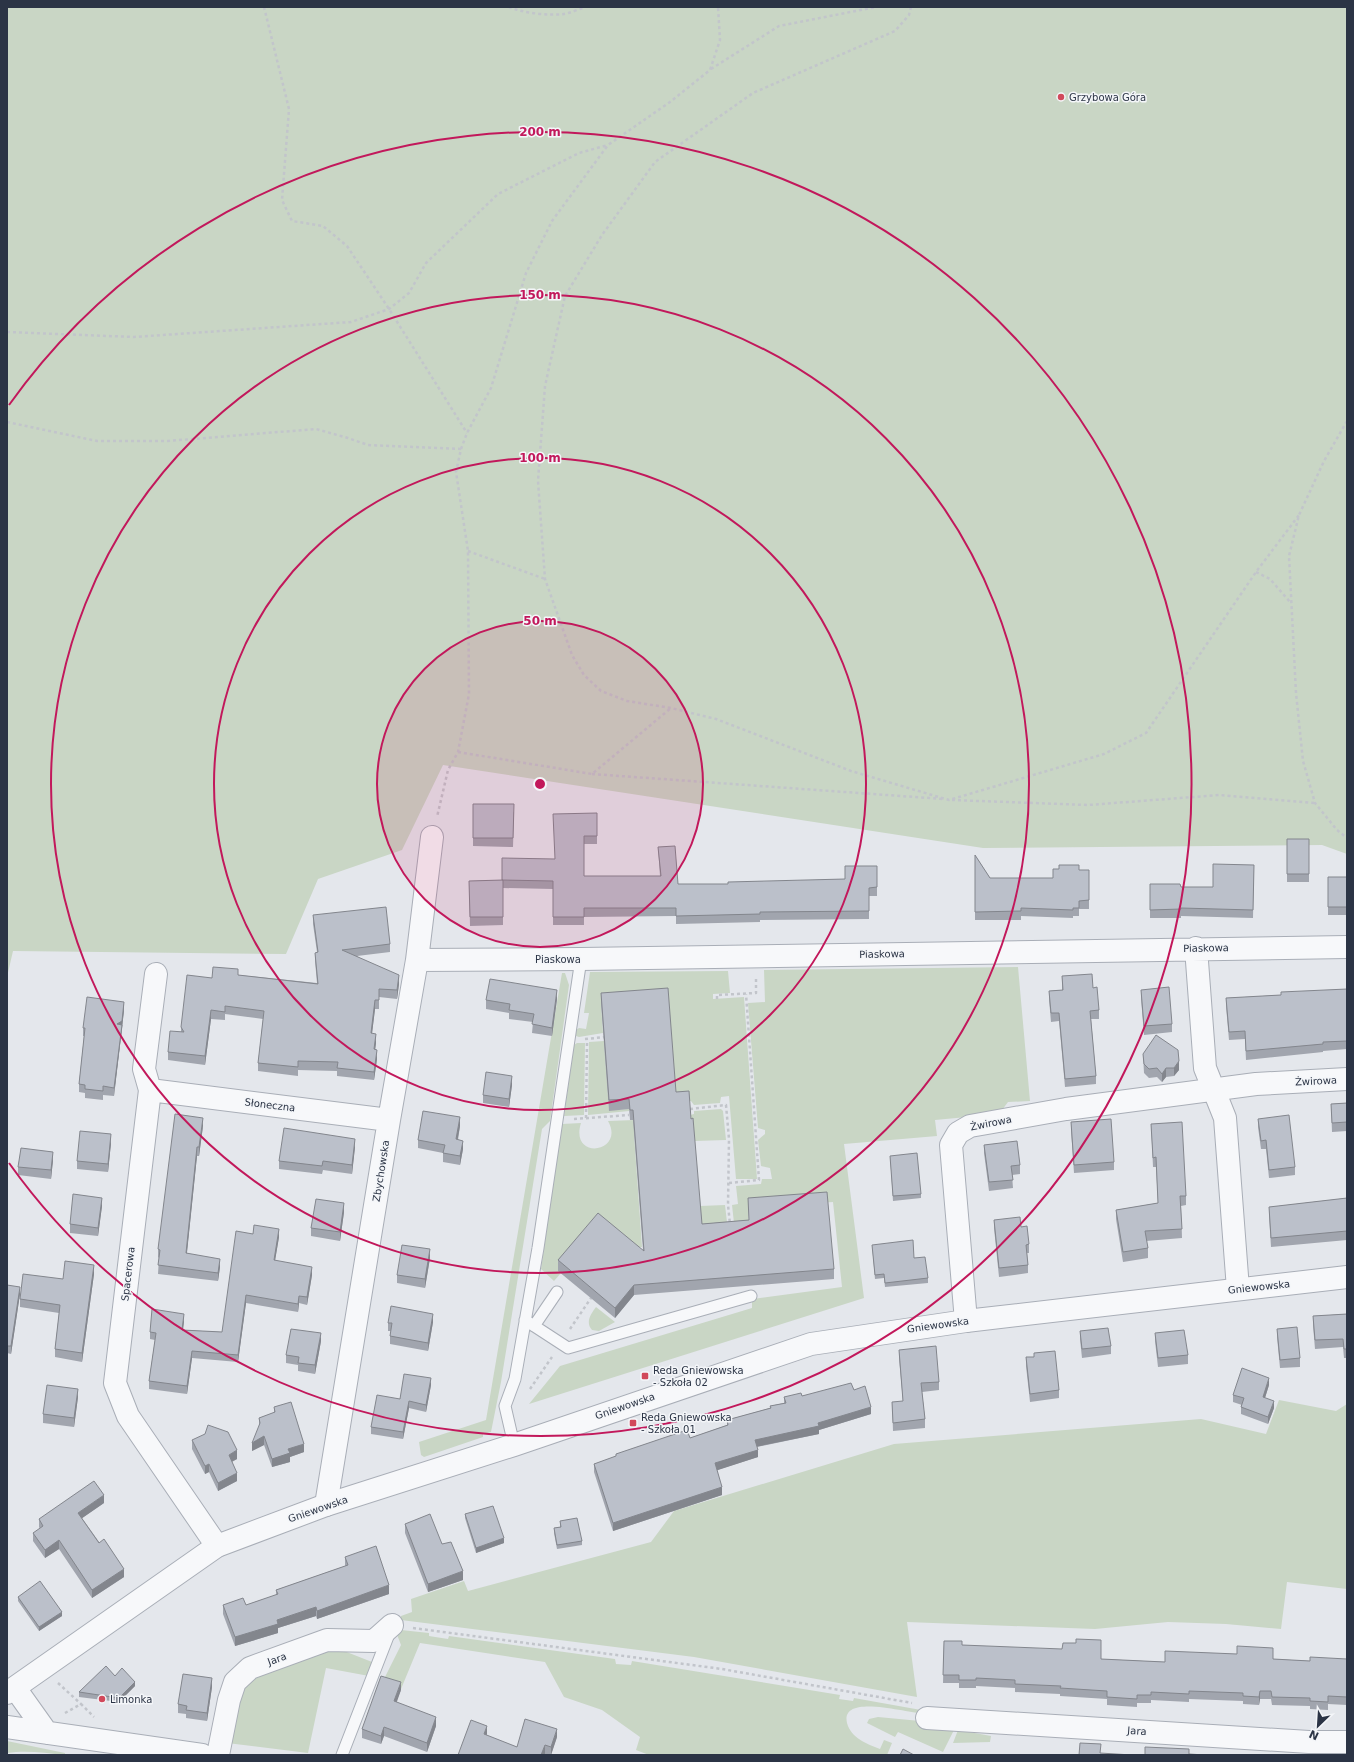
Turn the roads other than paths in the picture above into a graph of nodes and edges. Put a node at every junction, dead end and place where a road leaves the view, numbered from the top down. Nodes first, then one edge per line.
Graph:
1 (432, 837) road end
2 (1347, 946) edge
3 (1196, 948) junction
4 (581, 959) junction
5 (418, 960) junction
6 (156, 974) dead end
7 (1347, 1079) edge
8 (150, 1090) junction
9 (1214, 1091) junction
10 (389, 1120) junction
11 (1347, 1277) edge
12 (1238, 1289) junction
13 (557, 1292) dead end
14 (751, 1296) dead end
15 (966, 1321) junction
16 (530, 1323) junction
17 (514, 1445) junction
18 (326, 1505) junction
19 (217, 1546) junction
20 (400, 1626) joint
21 (11, 1690) edge
22 (922, 1711) road end
23 (7, 1727) edge
24 (47, 1733) junction
25 (1347, 1742) edge
26 (202, 1755) edge
27 (218, 1755) edge
28 (342, 1755) edge

1 - 5 street, Zbychowska
2 - 3 street, Piaskowa
3 - 4 street, Piaskowa
3 - 9 street
4 - 5 street, Piaskowa
4 - 16 lane
5 - 10 street, Zbychowska
6 - 8 street, Spacerowa
7 - 9 street, Żwirowa
8 - 10 street, Słoneczna
8 - 19 street, Spacerowa
9 - 12 street
9 - 15 street, Żwirowa
10 - 18 street, Zbychowska
11 - 12 street, Gniewowska
12 - 15 street, Gniewowska
13 - 16 lane
14 - 16 lane
15 - 17 street, Gniewowska
16 - 17 lane
17 - 18 street, Gniewowska
18 - 19 street, Gniewowska
19 - 21 street, Gniewowska
20 - 27 street, Jara
20 - 28 lane
21 - 24 street
22 - 25 street, Jara
23 - 24 street
24 - 26 street

